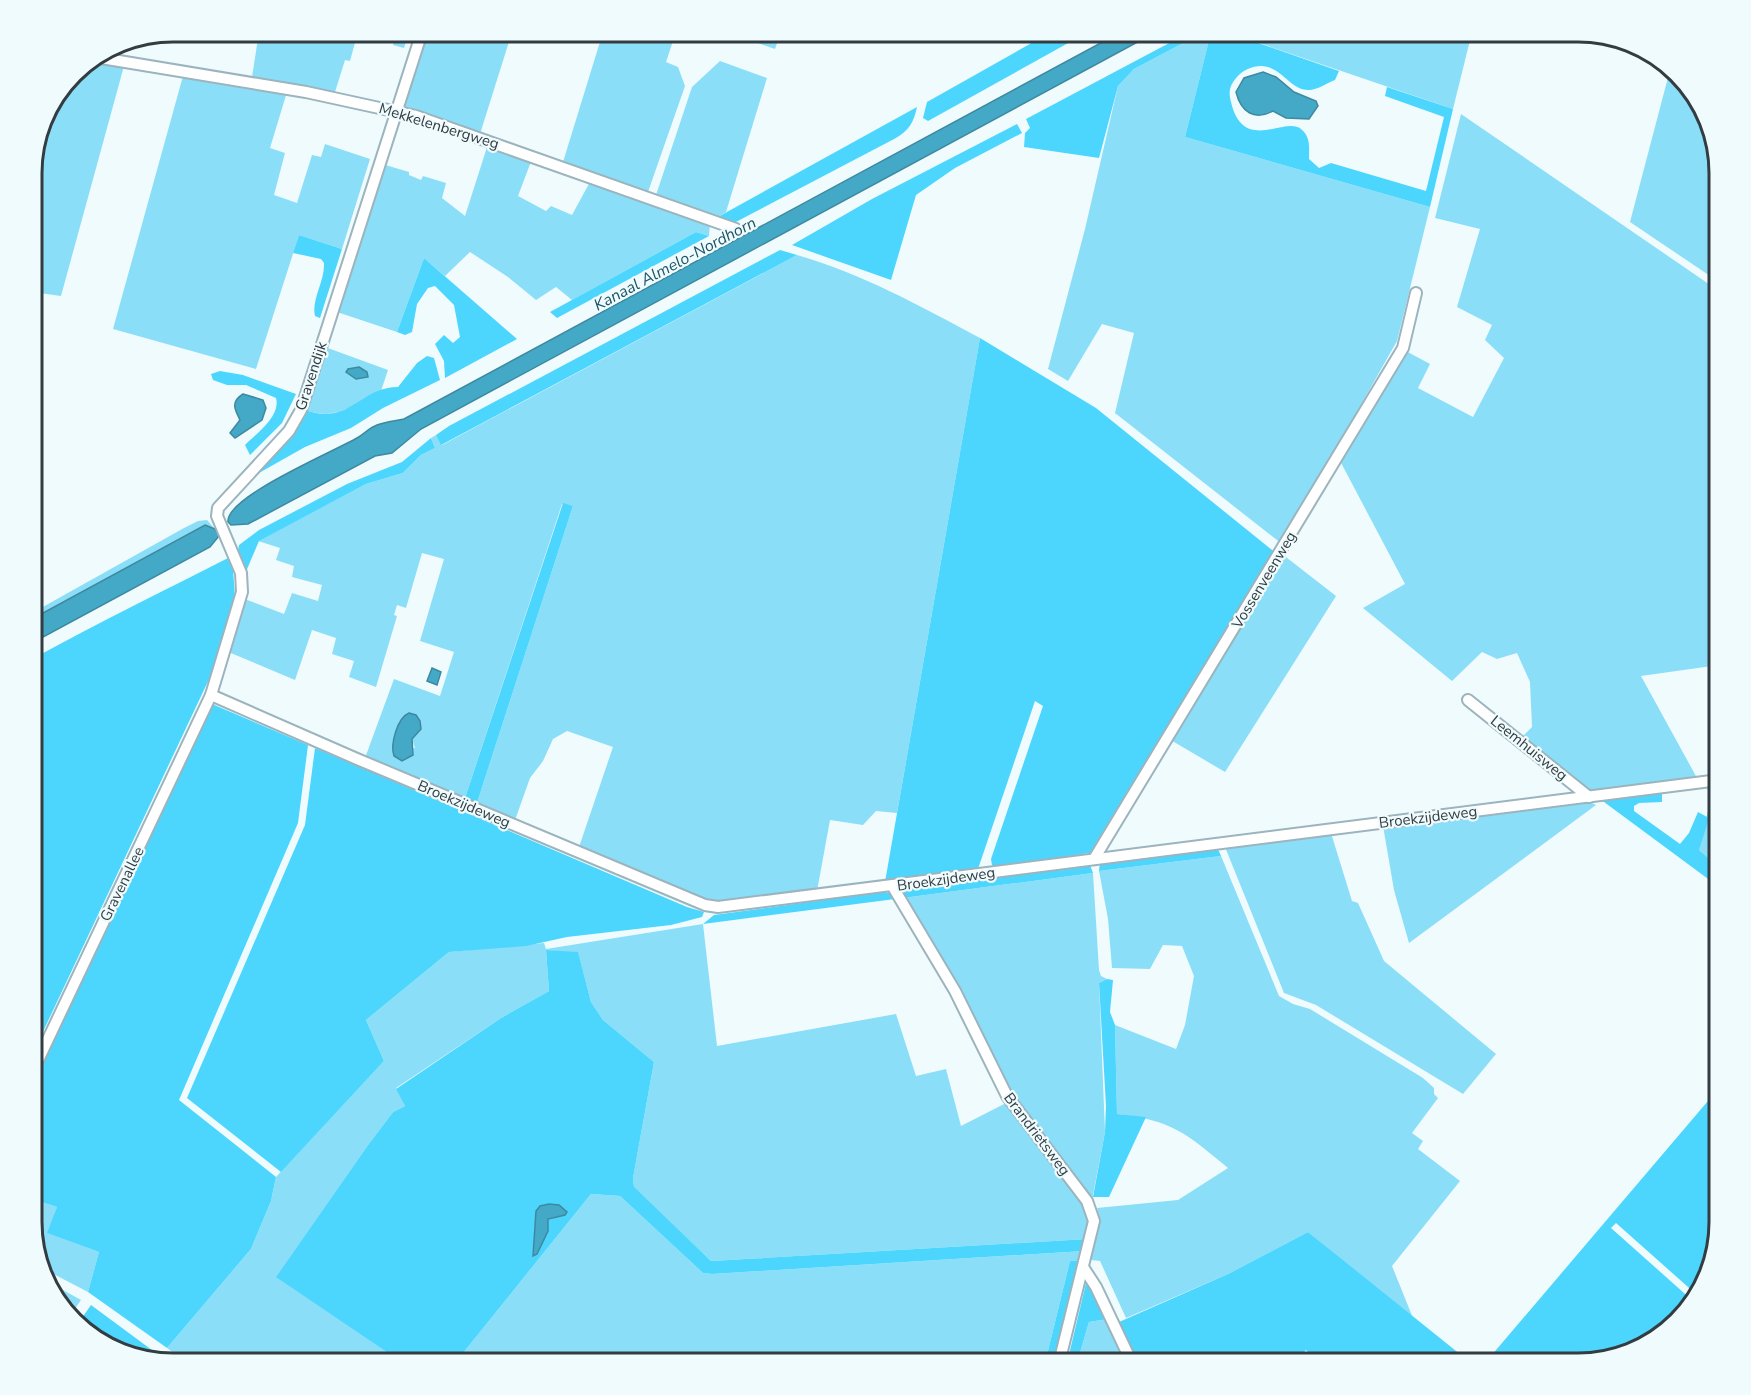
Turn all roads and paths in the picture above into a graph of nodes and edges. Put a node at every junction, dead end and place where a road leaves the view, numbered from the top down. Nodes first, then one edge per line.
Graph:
1 (419, 42) edge
2 (109, 59) edge
3 (397, 111) junction
4 (736, 230) dead end
5 (1416, 293) dead end
6 (211, 695) junction
7 (1468, 700) dead end
8 (1709, 781) edge
9 (1589, 796) junction
10 (1094, 859) junction
11 (893, 887) junction
12 (42, 1052) edge
13 (1083, 1267) junction
14 (1062, 1353) edge
15 (1127, 1353) edge

1 - 3 street, Gravendijk
2 - 3 street, Mekkelenbergweg
3 - 4 street, Mekkelenbergweg
3 - 6 street, Gravendijk
5 - 10 street, Vossenveenweg
6 - 11 street, Broekzijdeweg
6 - 12 street, Gravenallee
7 - 9 street, Leemhuisweg
8 - 9 street, Broekzijdeweg
9 - 10 street, Broekzijdeweg
10 - 11 street, Broekzijdeweg
11 - 13 street, Brandrietsweg
13 - 14 street, Brandrietsweg
13 - 15 street

